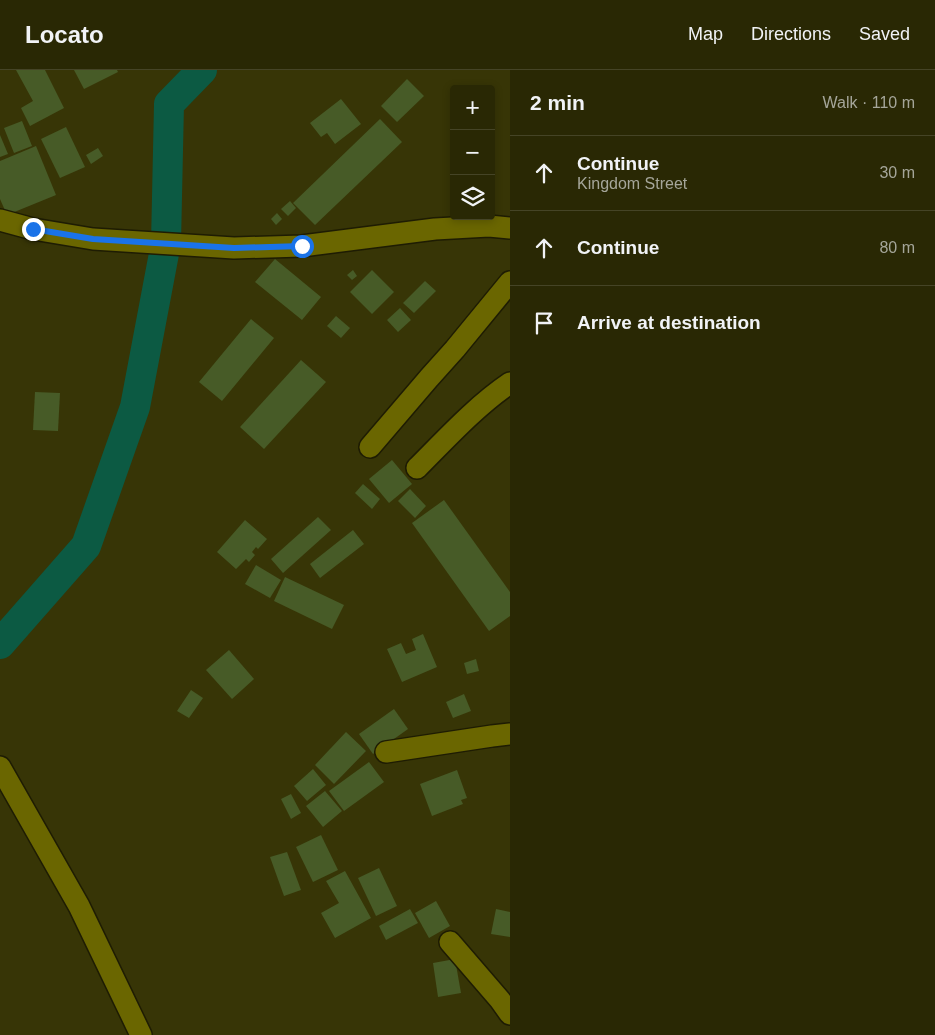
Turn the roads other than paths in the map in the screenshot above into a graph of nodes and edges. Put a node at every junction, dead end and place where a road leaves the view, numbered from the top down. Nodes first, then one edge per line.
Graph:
1 (0, 220) edge
2 (510, 228) edge
3 (510, 282) edge
4 (510, 383) edge
5 (370, 447) dead end
6 (417, 468) dead end
7 (510, 734) edge
8 (386, 752) dead end
9 (0, 767) edge
10 (450, 942) dead end
11 (510, 1014) edge
12 (141, 1035) edge

1 - 2 street
3 - 5 street
4 - 6 street
7 - 8 street
9 - 12 street
10 - 11 street

